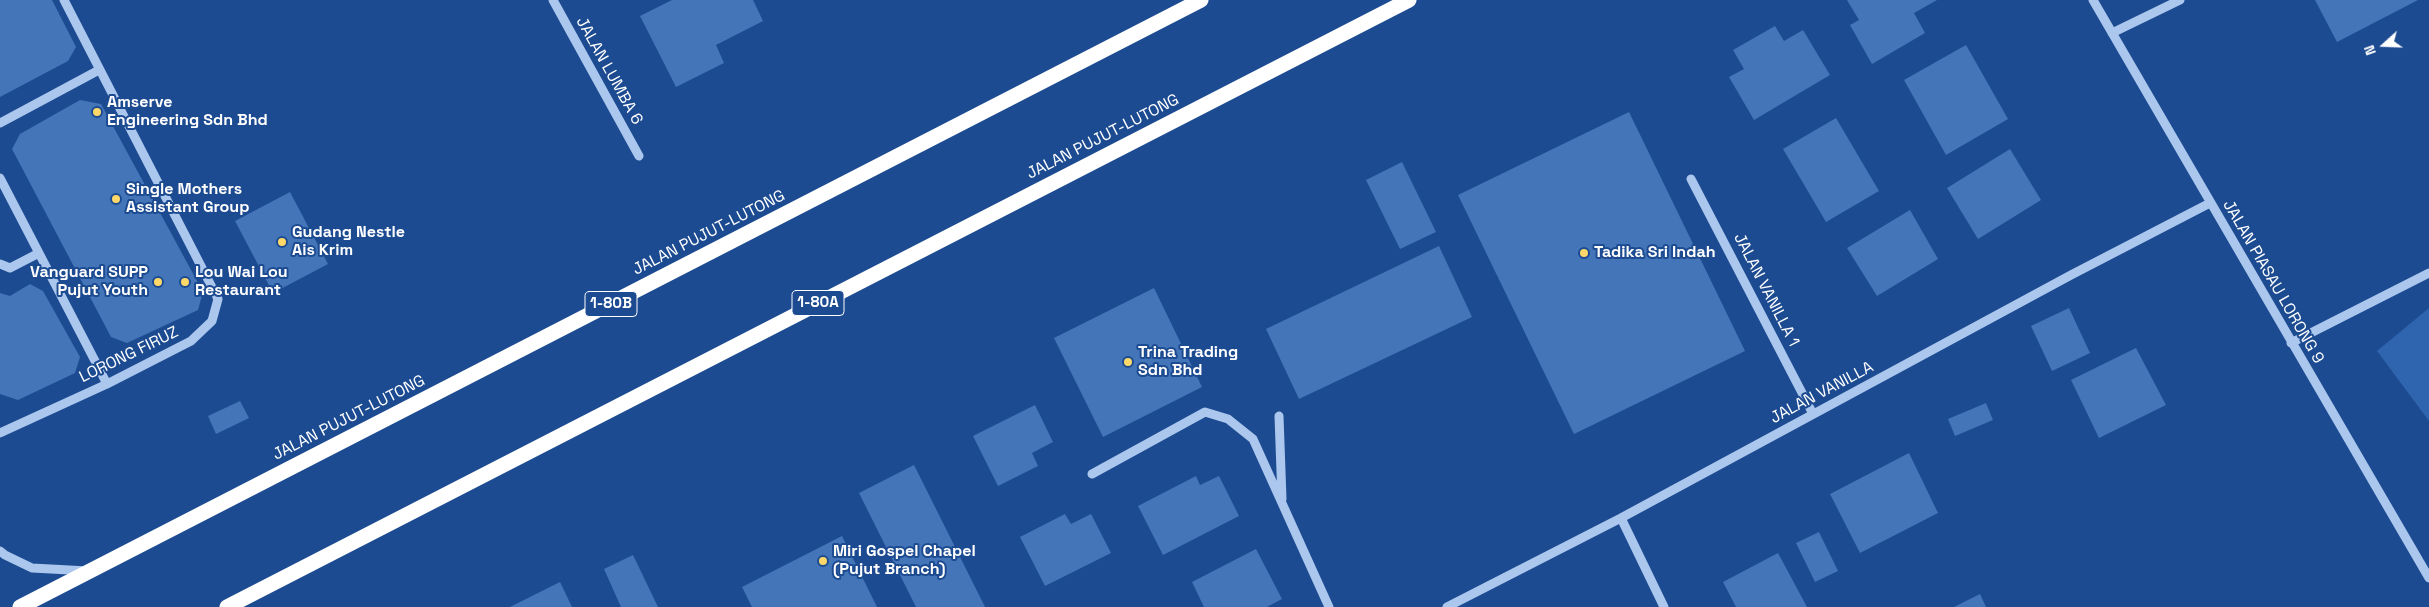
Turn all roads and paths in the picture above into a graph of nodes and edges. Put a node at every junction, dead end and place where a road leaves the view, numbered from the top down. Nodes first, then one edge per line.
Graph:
1 (64, 0) edge
2 (553, 0) edge
3 (1201, 0) edge
4 (1408, 0) edge
5 (2093, 0) edge
6 (2180, 0) edge
7 (2112, 34) junction
8 (99, 70) junction
9 (0, 123) edge
10 (639, 156) dead end
11 (0, 178) edge
12 (1691, 179) dead end
13 (2210, 202) junction
14 (39, 253) junction
15 (0, 264) edge
16 (2429, 273) edge
17 (2291, 343) junction
18 (107, 384) junction
19 (1813, 414) junction
20 (1279, 416) dead end
21 (0, 433) edge
22 (1092, 474) dead end
23 (1282, 505) junction
24 (1621, 518) junction
25 (0, 551) edge
26 (89, 571) junction
27 (2429, 578) edge
28 (20, 607) edge
29 (228, 607) edge
30 (1329, 607) edge
31 (1447, 607) edge
32 (1664, 607) edge

1 - 8 street, LORONG FIRUZ
2 - 10 street, JALAN LUMBA 6
3 - 26 highway, JALAN PUJUT-LUTONG / 1-80B
4 - 29 highway, JALAN PUJUT-LUTONG / 1-80A
5 - 7 street, JALAN PIASAU LORONG 9
6 - 7 street
7 - 13 street, JALAN PIASAU LORONG 9
8 - 9 street
8 - 18 street, LORONG FIRUZ
11 - 14 street
12 - 19 street, JALAN VANILLA 1
13 - 17 street, JALAN PIASAU LORONG 9
13 - 19 street, JALAN VANILLA
14 - 15 street
14 - 18 street
16 - 17 street
17 - 27 street, JALAN PIASAU LORONG 9
18 - 21 street, LORONG FIRUZ
19 - 24 street, JALAN VANILLA
20 - 23 street
22 - 23 street
23 - 30 street
24 - 31 street, JALAN VANILLA
24 - 32 street
25 - 26 street
26 - 28 highway, JALAN PUJUT-LUTONG / 1-80B

